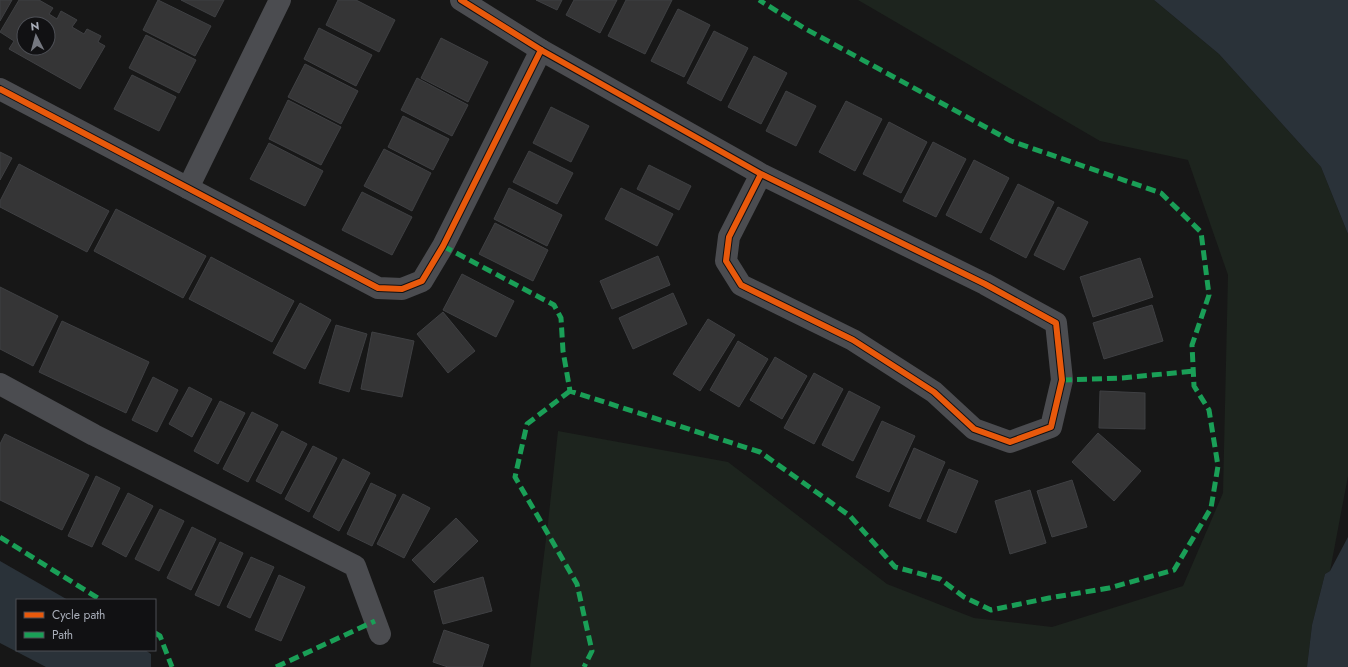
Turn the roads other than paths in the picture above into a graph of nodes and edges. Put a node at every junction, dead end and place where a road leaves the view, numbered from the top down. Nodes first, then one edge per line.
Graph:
1 (280, 0) edge
2 (461, 0) edge
3 (541, 50) junction
4 (0, 89) edge
5 (760, 174) junction
6 (188, 188) junction
7 (0, 384) edge
8 (380, 634) dead end

1 - 6 street
2 - 3 street
3 - 5 street
3 - 6 street
4 - 6 street
5 - 5 street
7 - 8 street

